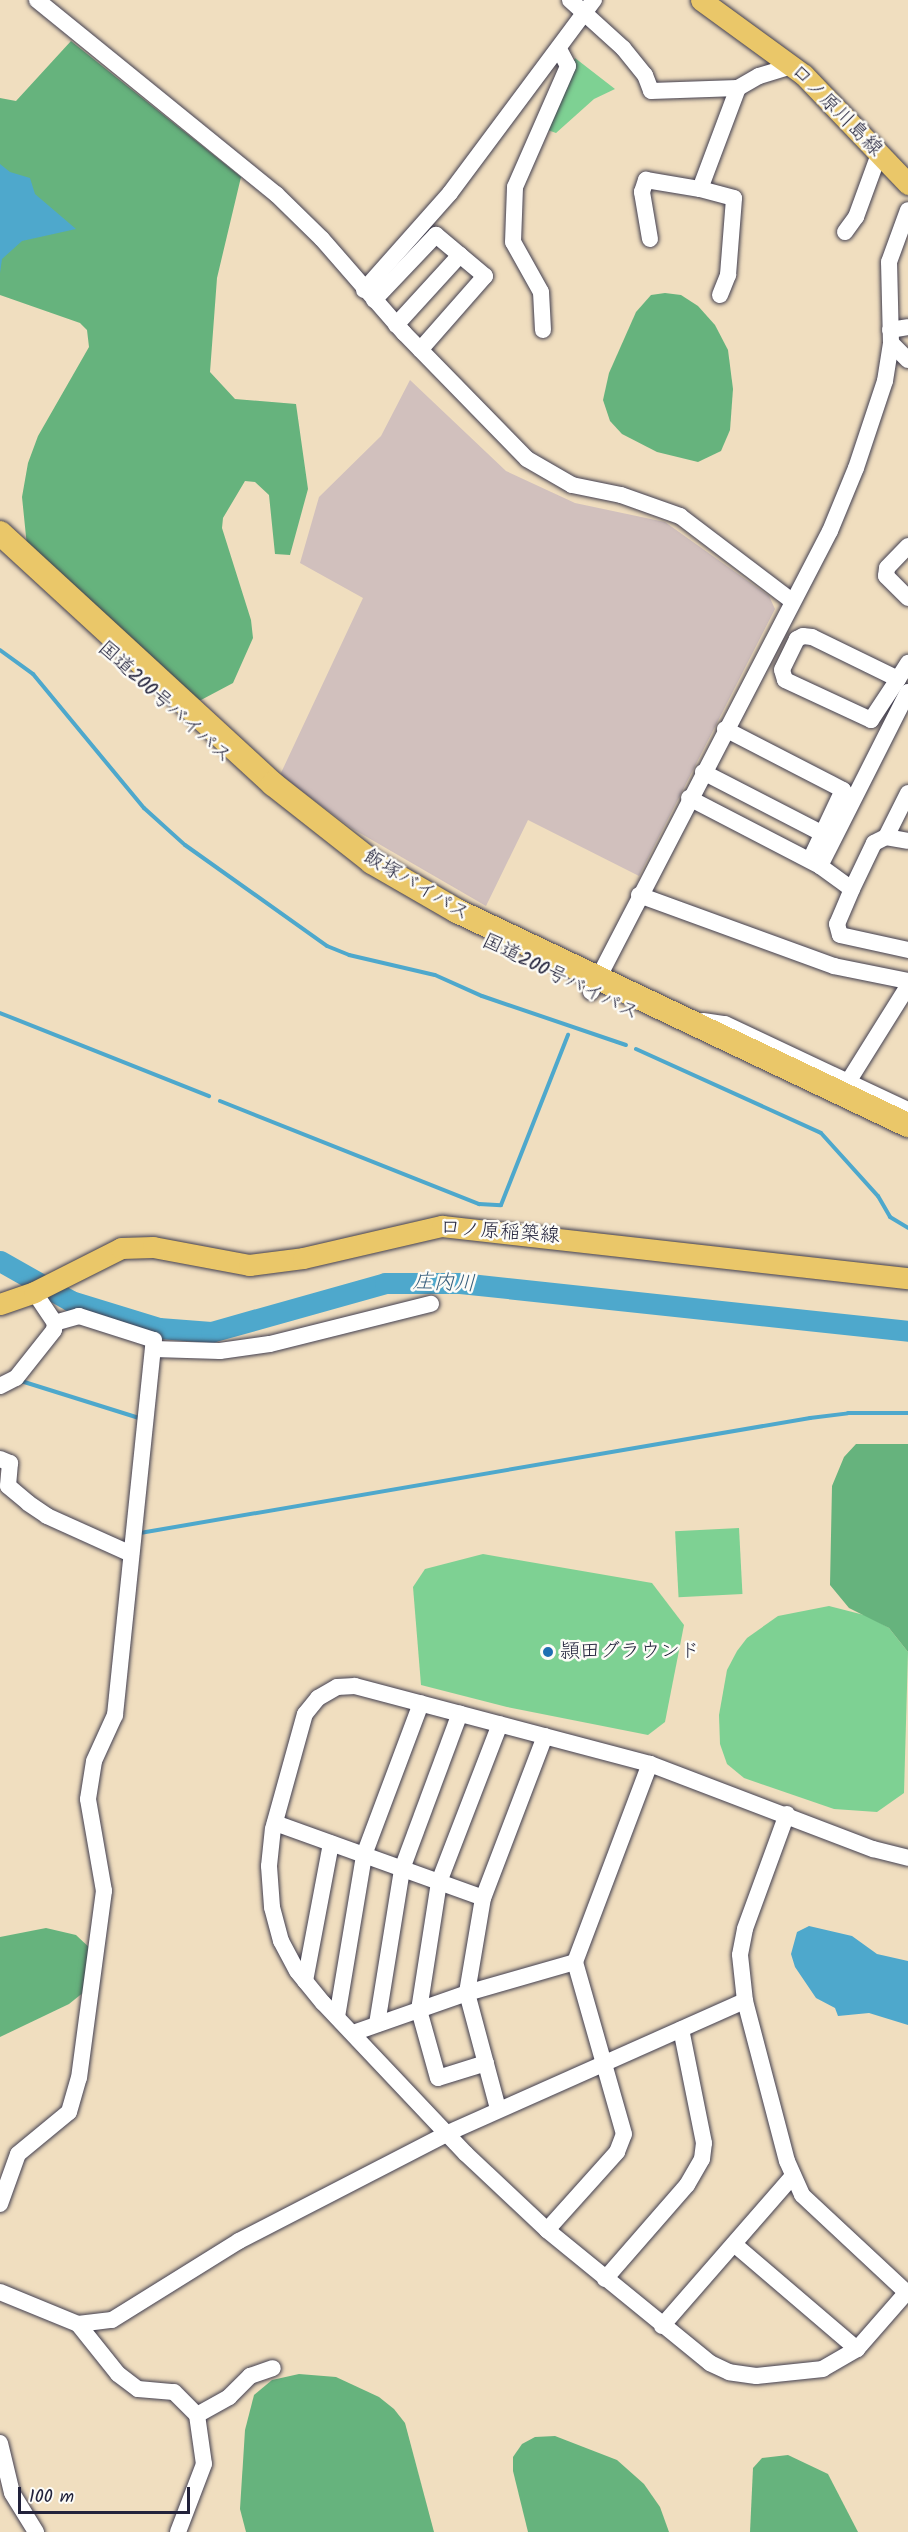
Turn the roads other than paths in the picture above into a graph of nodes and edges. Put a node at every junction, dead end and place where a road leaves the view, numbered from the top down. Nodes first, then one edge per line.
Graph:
1 (37, 0) edge
2 (570, 0) edge
3 (702, 0) edge
4 (590, 6) edge
5 (559, 49) junction
6 (792, 66) junction
7 (738, 88) junction
8 (879, 154) junction
9 (908, 184) edge
10 (700, 189) junction
11 (908, 210) edge
12 (845, 232) dead end
13 (650, 238) dead end
14 (460, 255) junction
15 (369, 295) junction
16 (720, 295) dead end
17 (396, 325) junction
18 (908, 327) edge
19 (543, 330) dead end
20 (890, 337) junction
21 (420, 350) junction
22 (908, 360) edge
23 (0, 533) edge
24 (908, 546) edge
25 (0, 553) edge
26 (908, 598) edge
27 (792, 601) junction
28 (908, 663) edge
29 (903, 686) edge
30 (725, 729) junction
31 (703, 772) junction
32 (908, 793) edge
33 (689, 798) junction
34 (823, 834) junction
35 (886, 837) junction
36 (908, 841) edge
37 (815, 863) junction
38 (852, 889) junction
39 (639, 895) junction
40 (908, 950) edge
41 (908, 981) edge
42 (594, 986) junction
43 (908, 986) edge
44 (845, 1087) junction
45 (908, 1110) edge
46 (908, 1125) edge
47 (908, 1142) edge
48 (908, 1278) edge
49 (34, 1292) junction
50 (0, 1304) edge
51 (431, 1304) dead end
52 (55, 1323) junction
53 (154, 1349) junction
54 (0, 1386) edge
55 (0, 1459) edge
56 (131, 1554) junction
57 (421, 1703) junction
58 (460, 1713) junction
59 (500, 1724) junction
60 (545, 1736) junction
61 (650, 1764) junction
62 (787, 1814) junction
63 (275, 1823) junction
64 (331, 1843) junction
65 (364, 1855) junction
66 (908, 1858) edge
67 (402, 1869) junction
68 (439, 1882) junction
69 (483, 1898) junction
70 (575, 1962) junction
71 (305, 1981) junction
72 (467, 1993) junction
73 (745, 2001) junction
74 (419, 2010) junction
75 (337, 2017) junction
76 (378, 2024) junction
77 (681, 2029) junction
78 (352, 2033) junction
79 (486, 2063) junction
80 (605, 2063) junction
81 (498, 2109) junction
82 (448, 2133) junction
83 (792, 2177) junction
84 (0, 2204) edge
85 (547, 2230) junction
86 (734, 2244) junction
87 (604, 2279) junction
88 (0, 2292) edge
89 (907, 2293) edge
90 (78, 2324) junction
91 (662, 2326) junction
92 (857, 2349) junction
93 (273, 2368) dead end
94 (197, 2415) junction
95 (0, 2443) edge
96 (36, 2532) edge
97 (178, 2532) edge

1 - 15 street
2 - 4 street
3 - 6 main road, 口ノ原川島線
4 - 5 street
4 - 7 street
5 - 15 street
5 - 19 street
6 - 7 street
6 - 8 main road, 口ノ原川島線
7 - 10 street
8 - 9 main road, 口ノ原川島線
8 - 12 street
10 - 13 street
10 - 16 street
11 - 20 street
14 - 15 street
14 - 17 street
14 - 21 street
15 - 17 street
17 - 21 street
18 - 20 street
20 - 22 street
20 - 27 street
21 - 27 street
23 - 42 highway, 飯塚バイパス
24 - 26 street
25 - 42 highway, 国道200号バイパス
27 - 30 street
28 - 29 street
29 - 29 street
29 - 37 street
30 - 31 street
30 - 34 street
31 - 33 street
31 - 34 street
32 - 35 street
33 - 37 street
33 - 39 street
34 - 37 street
35 - 36 street
35 - 38 street
37 - 38 street
38 - 40 street
39 - 41 street
39 - 42 street
42 - 44 highway, 飯塚バイパス
42 - 47 highway, 国道200号バイパス
43 - 44 street
44 - 45 street
44 - 46 highway, 飯塚バイパス
48 - 49 main road, 口ノ原稲築線
49 - 50 main road, 口ノ原稲築線
49 - 52 street
51 - 53 street
52 - 53 street
52 - 54 street
53 - 56 street
55 - 56 street
56 - 84 street
57 - 58 street
57 - 63 street
57 - 65 street
58 - 59 street
58 - 67 street
59 - 60 street
59 - 68 street
60 - 61 street
60 - 69 street
61 - 62 street
61 - 70 street
62 - 66 street
62 - 73 street
63 - 64 street
63 - 71 street
64 - 65 street
64 - 71 street
65 - 67 street
65 - 75 street
67 - 68 street
67 - 76 street
68 - 69 street
68 - 74 street
69 - 72 street
70 - 72 street
70 - 80 street
71 - 75 street
72 - 74 street
72 - 79 street
73 - 77 street
73 - 83 street
74 - 76 street
74 - 79 street
75 - 78 street
76 - 78 street
77 - 80 street
77 - 87 street
78 - 82 street
79 - 81 street
80 - 81 street
80 - 85 street
81 - 82 street
82 - 85 street
82 - 90 street
83 - 86 street
83 - 89 street
85 - 87 street
86 - 91 street
86 - 92 street
87 - 91 street
88 - 90 street
89 - 92 street
90 - 94 street
91 - 92 street
93 - 94 street
94 - 97 street
95 - 96 street

